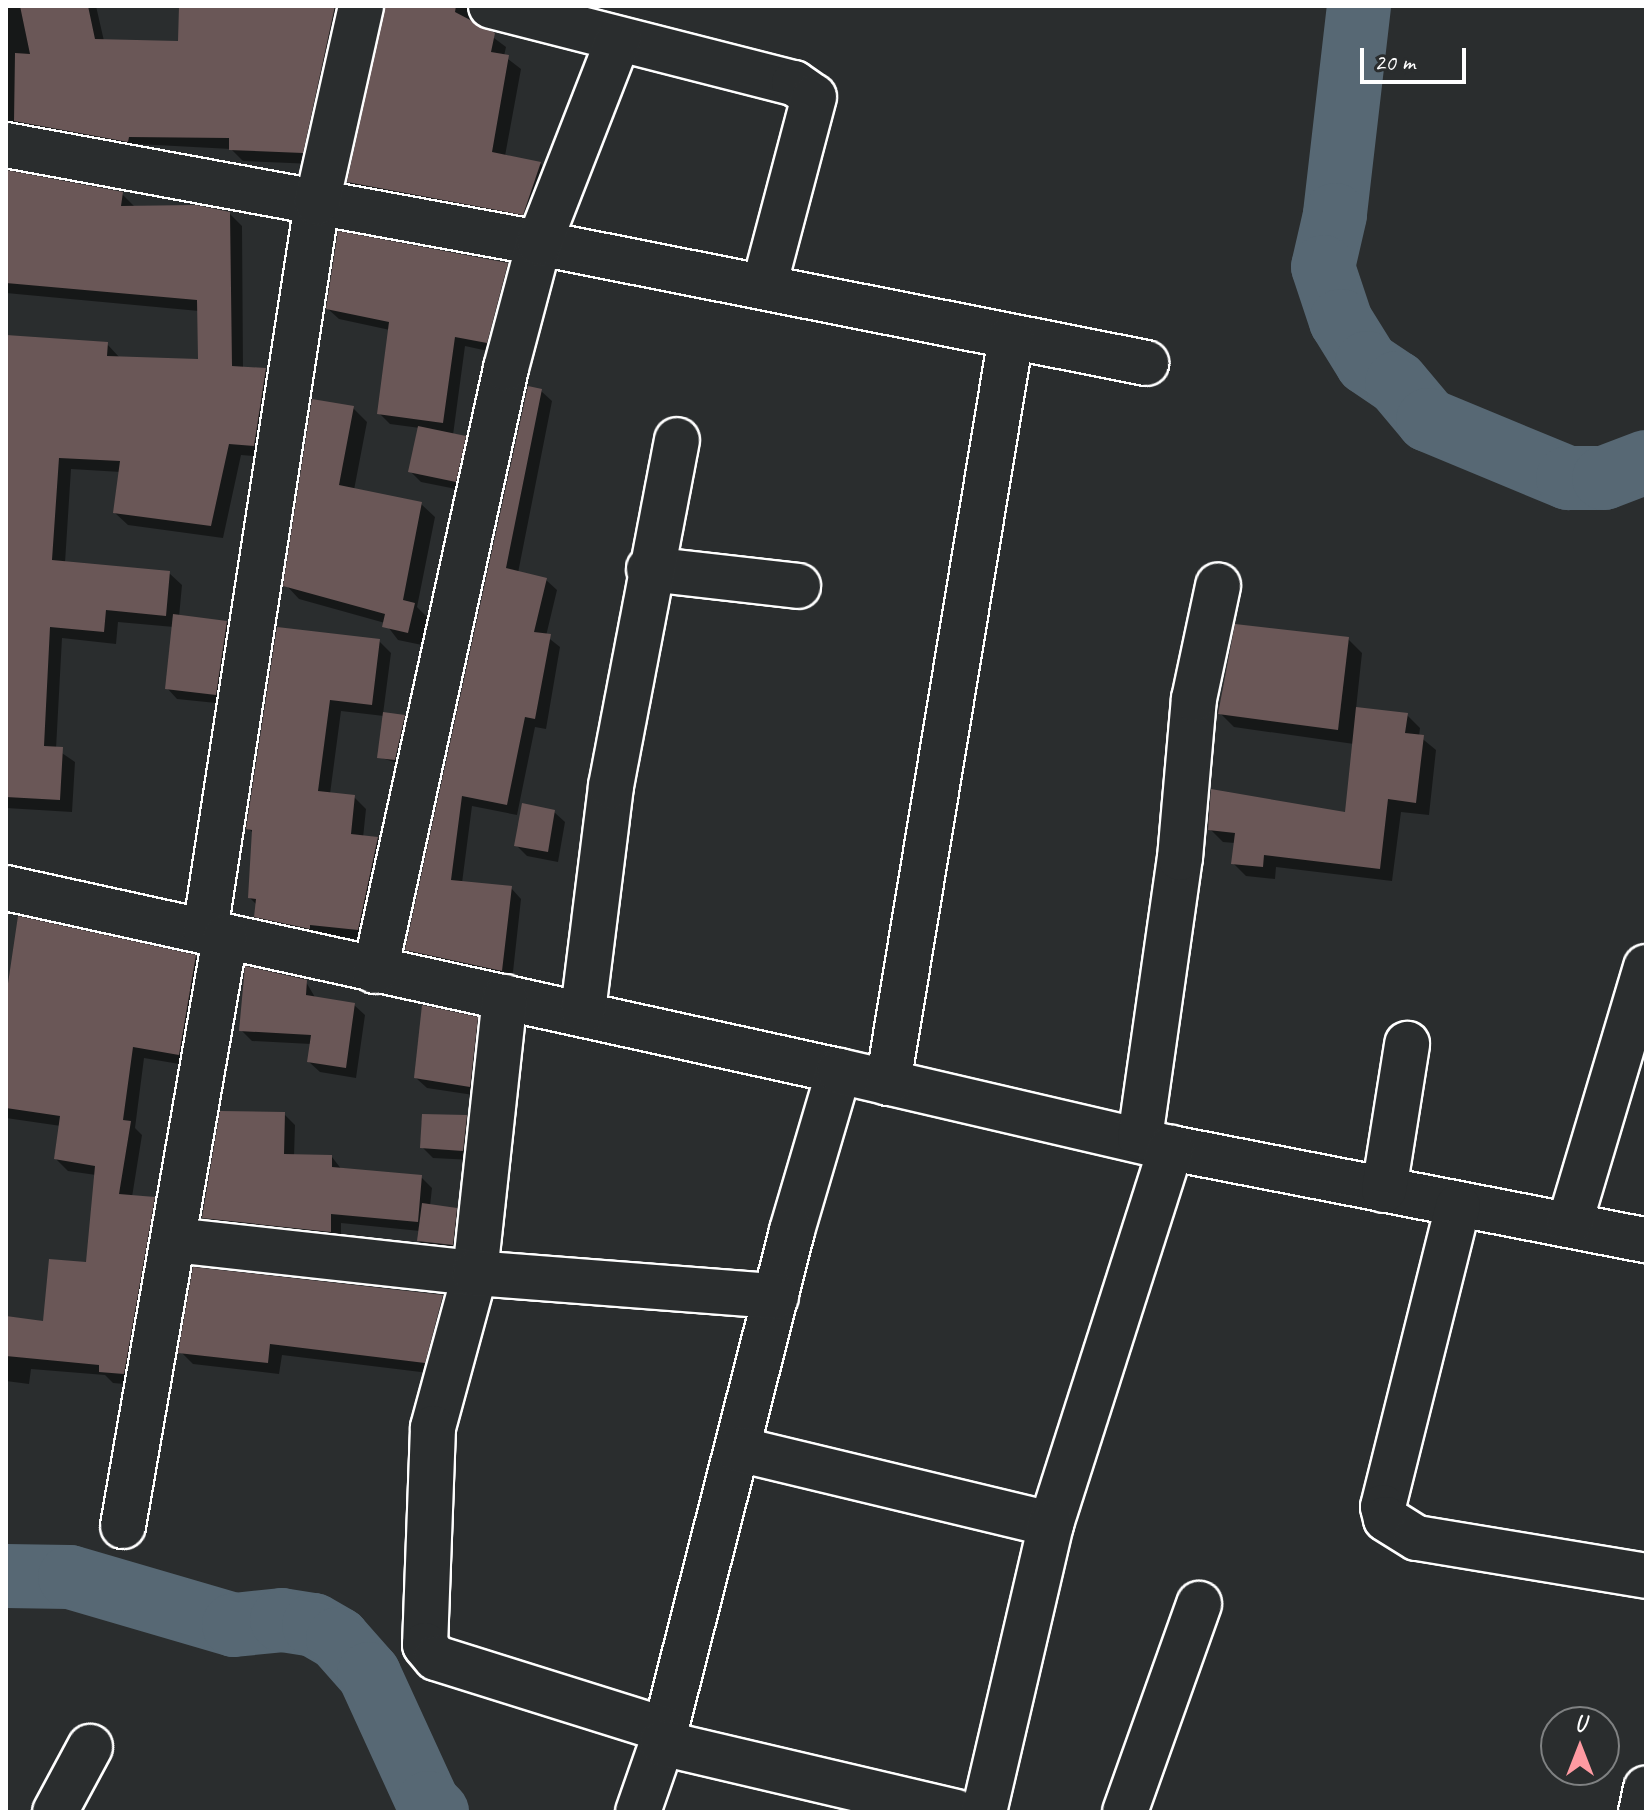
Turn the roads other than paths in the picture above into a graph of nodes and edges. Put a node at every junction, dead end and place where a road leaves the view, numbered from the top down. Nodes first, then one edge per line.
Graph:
1 (361, 6) edge
2 (491, 6) edge
3 (618, 40) junction
4 (6, 145) edge
5 (317, 203) junction
6 (539, 243) junction
7 (764, 286) junction
8 (1011, 337) junction
9 (1146, 363) dead end
10 (677, 440) dead end
11 (649, 569) junction
12 (798, 586) dead end
13 (1218, 586) dead end
14 (6, 888) edge
15 (215, 935) junction
16 (375, 971) junction
17 (1644, 992) edge
18 (505, 997) junction
19 (583, 1011) junction
20 (1407, 1044) dead end
21 (839, 1071) junction
22 (888, 1083) junction
23 (1155, 1143) junction
24 (1384, 1190) junction
25 (1458, 1206) junction
26 (1570, 1222) junction
27 (174, 1240) junction
28 (1646, 1240) edge
29 (475, 1273) junction
30 (776, 1296) junction
31 (738, 1449) junction
32 (1051, 1524) junction
33 (123, 1526) dead end
34 (1646, 1576) edge
35 (1199, 1604) dead end
36 (663, 1736) junction
37 (90, 1747) dead end
38 (1646, 1789) edge
39 (55, 1812) edge
40 (638, 1812) edge
41 (956, 1812) edge
42 (984, 1812) edge
43 (1125, 1812) edge
44 (1641, 1812) edge

1 - 5 street
2 - 3 street
3 - 6 street
3 - 7 street
4 - 5 street
5 - 6 street
5 - 15 street
6 - 7 street
6 - 16 street
7 - 8 street
8 - 9 street
8 - 22 street
10 - 11 street
11 - 12 street
11 - 19 street
13 - 23 street
14 - 15 street
15 - 16 street
15 - 27 street
16 - 18 street
17 - 26 street
18 - 19 street
18 - 29 street
19 - 21 street
20 - 24 street
21 - 22 street
21 - 30 street
22 - 23 street
23 - 24 street
23 - 32 street
24 - 25 street
25 - 26 street
25 - 34 street
26 - 28 street
27 - 29 street
27 - 33 street
29 - 30 street
29 - 36 street
30 - 31 street
31 - 32 street
31 - 36 street
32 - 42 street
35 - 43 street
36 - 40 street
36 - 41 street
37 - 39 street
38 - 44 street

